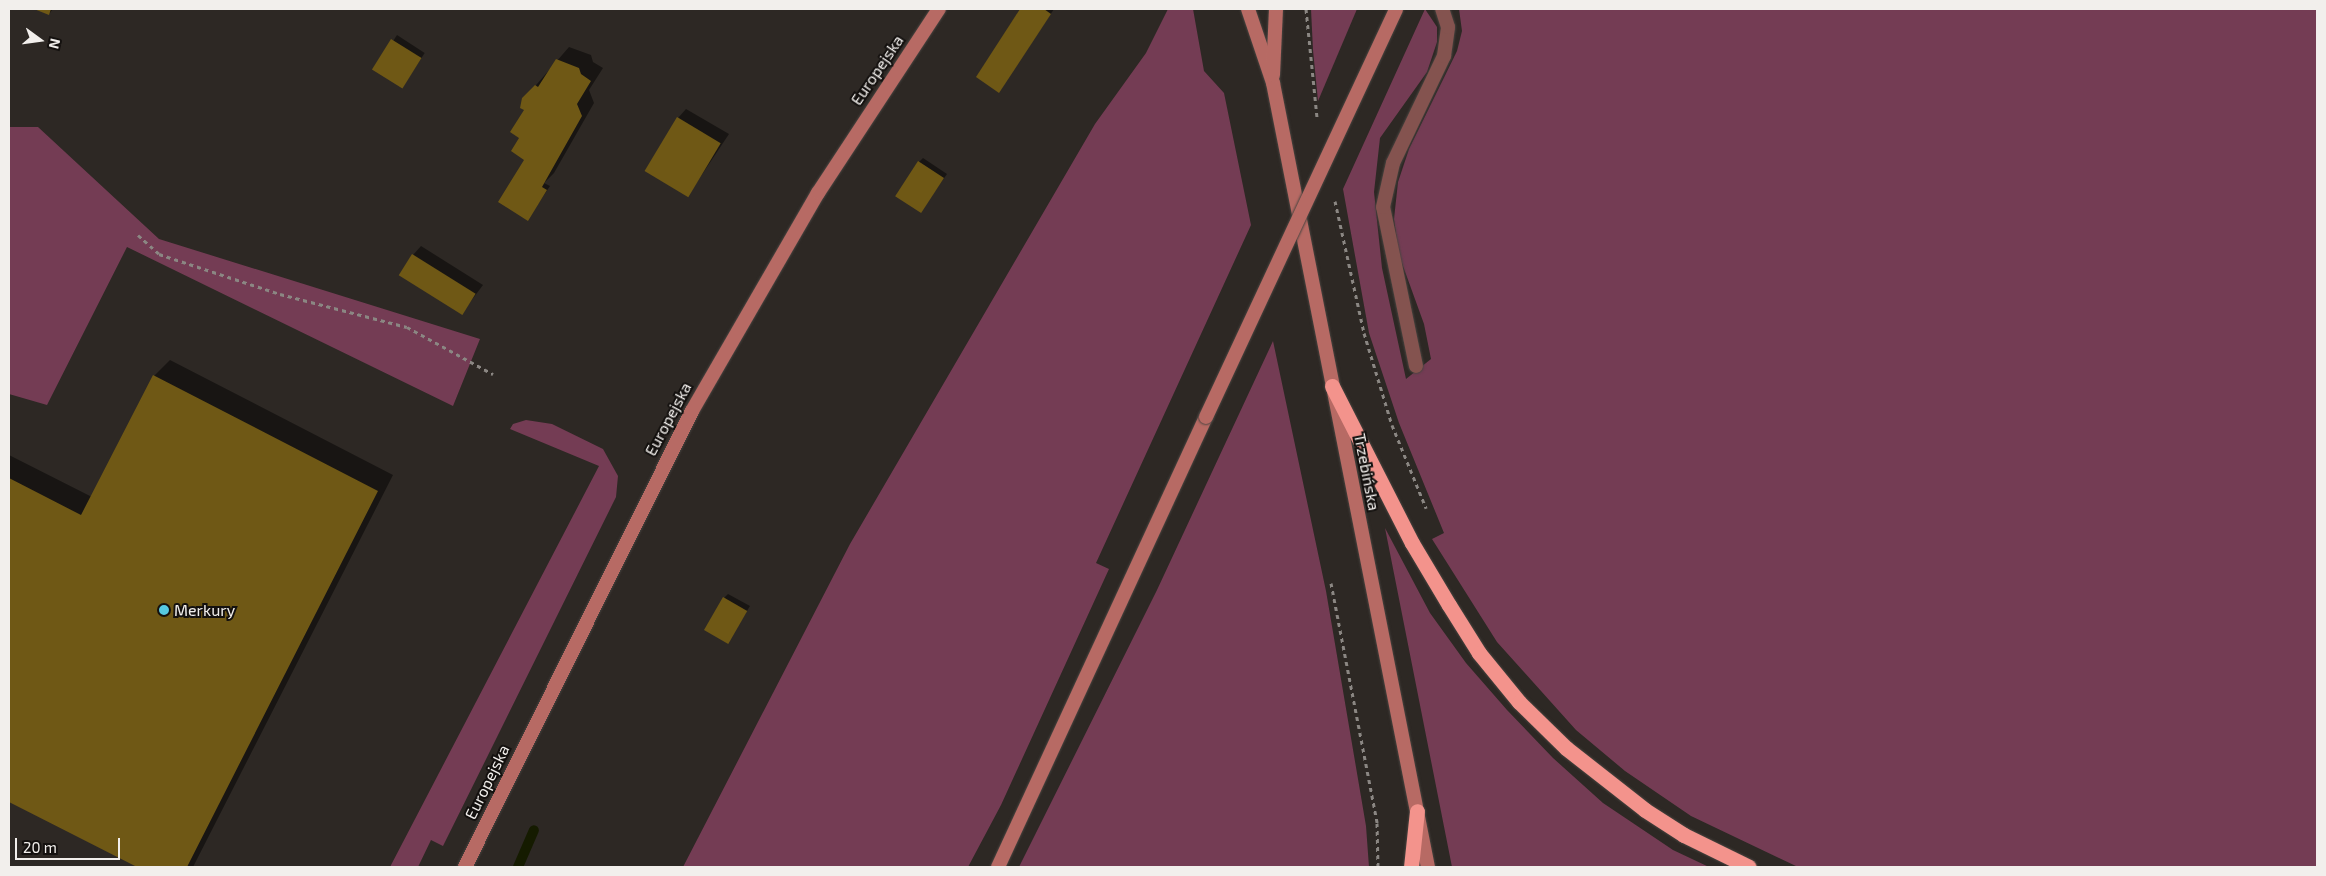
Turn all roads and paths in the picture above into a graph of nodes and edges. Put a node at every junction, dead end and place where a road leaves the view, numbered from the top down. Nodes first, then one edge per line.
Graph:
1 (939, 9) edge
2 (1248, 9) edge
3 (1276, 9) edge
4 (1306, 9) edge
5 (1396, 9) edge
6 (1442, 9) edge
7 (1273, 83) junction
8 (1319, 128) dead end
9 (1334, 196) dead end
10 (138, 235) dead end
11 (1416, 366) dead end
12 (493, 374) dead end
13 (1332, 386) junction
14 (1428, 514) dead end
15 (1331, 583) dead end
16 (1417, 811) junction
17 (465, 867) edge
18 (998, 867) edge
19 (1378, 867) edge
20 (1411, 867) edge
21 (1428, 867) edge
22 (1748, 867) edge

1 - 17 main road, Europejska
2 - 7 main road, Trzebińska
3 - 7 main road, Trzebińska
4 - 8 path
5 - 18 main road, bridge
6 - 11 lane
7 - 13 main road, Trzebińska
9 - 14 path
10 - 12 path
13 - 16 main road, Trzebińska
13 - 22 highway
15 - 19 path
16 - 20 highway
16 - 21 main road, Trzebińska

